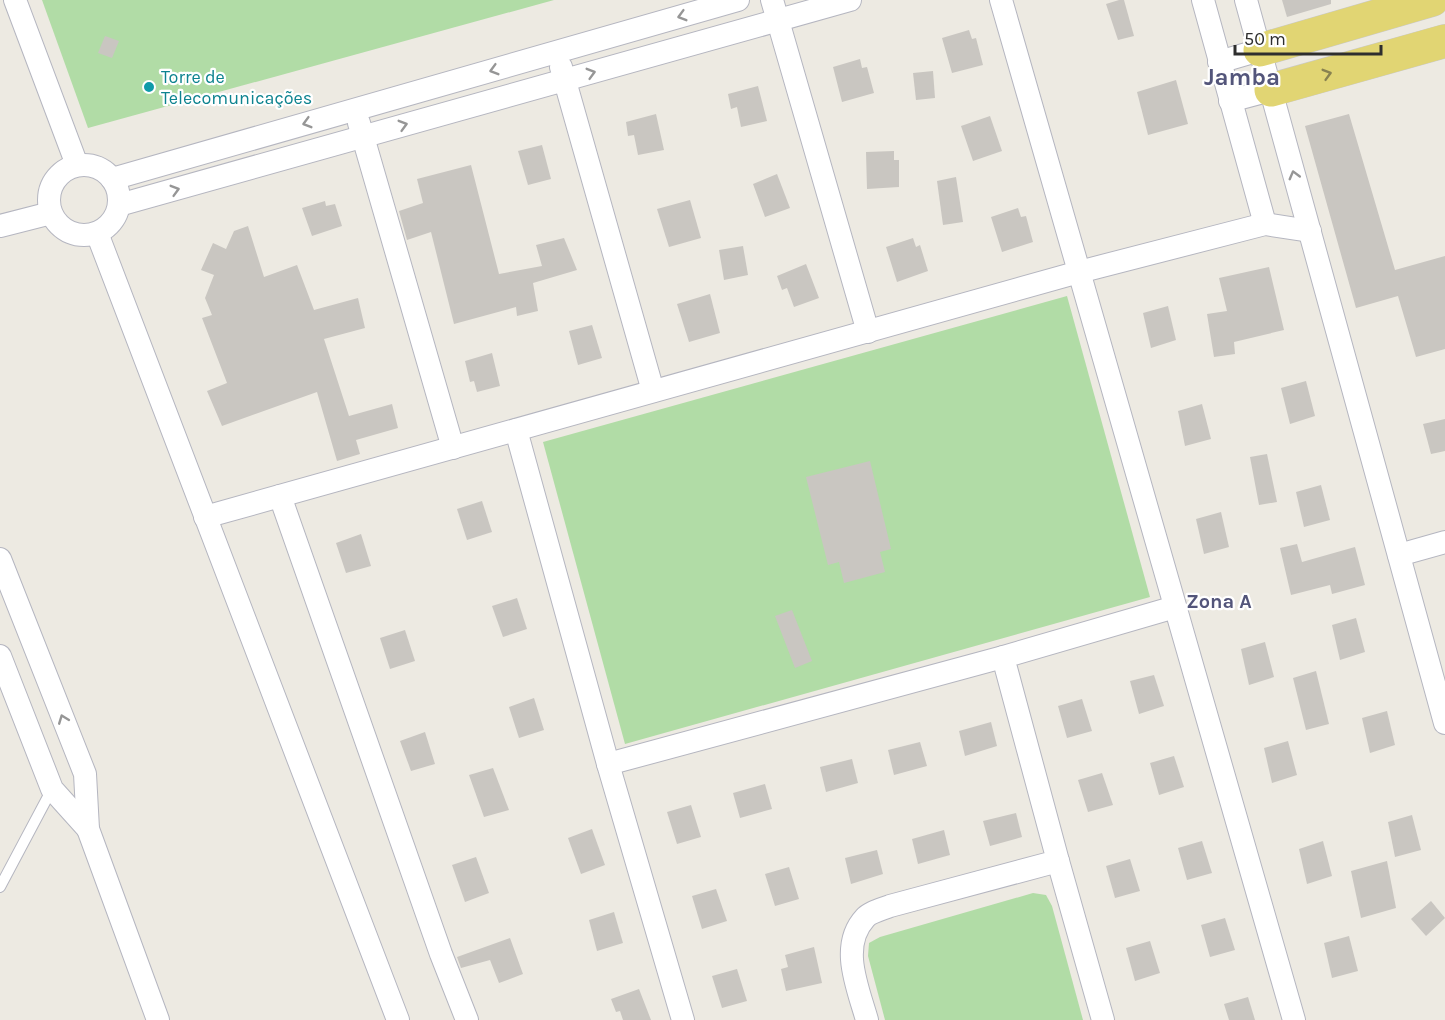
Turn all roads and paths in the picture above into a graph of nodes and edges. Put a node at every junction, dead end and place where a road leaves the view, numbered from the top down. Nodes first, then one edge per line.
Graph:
1 (15, 0) edge
2 (738, 0) edge
3 (850, 0) edge
4 (1001, 0) edge
5 (1203, 0) edge
6 (1246, 0) edge
7 (1432, 0) edge
8 (775, 10) edge
9 (1445, 41) edge
10 (1260, 50) junction
11 (556, 52) junction
12 (1220, 62) junction
13 (565, 80) junction
14 (1271, 90) junction
15 (1230, 101) junction
16 (355, 110) junction
17 (363, 137) junction
18 (76, 165) junction
19 (112, 179) junction
20 (119, 205) junction
21 (51, 213) junction
22 (1265, 224) junction
23 (0, 226) edge
24 (1310, 231) junction
25 (97, 233) junction
26 (1079, 272) junction
27 (868, 333) junction
28 (653, 392) junction
29 (516, 430) junction
30 (453, 448) junction
31 (280, 496) junction
32 (205, 517) junction
33 (1445, 542) edge
34 (1399, 555) junction
35 (0, 559) edge
36 (1175, 607) junction
37 (0, 656) edge
38 (1003, 657) junction
39 (1445, 723) edge
40 (608, 764) junction
41 (85, 774) junction
42 (52, 789) junction
43 (88, 829) junction
44 (1058, 861) junction
45 (0, 887) edge
46 (158, 1020) edge
47 (398, 1020) edge
48 (467, 1020) edge
49 (683, 1020) edge
50 (867, 1020) edge
51 (1103, 1020) edge
52 (1294, 1020) edge

1 - 18 street
2 -> 11 street
3 - 8 street
4 - 26 street
5 - 12 street
6 - 10 street
7 - 10 main road
13 -> 8 street
8 - 27 street
14 -> 9 main road
10 - 12 street
10 - 14 street
11 - 13 street
11 -> 16 street
12 - 15 street
17 -> 13 street
13 - 28 street
14 - 15 street
24 -> 14 street
15 - 22 street
16 - 17 street
16 -> 19 street
20 -> 17 street
17 - 30 street
18 - 19 street
18 - 21 street
19 - 20 street
20 - 25 street
21 - 23 street
21 - 25 street
22 - 24 street
22 - 26 street
24 - 34 street
25 - 32 street
26 - 27 street
26 - 36 street
27 - 28 street
28 - 29 street
29 - 30 street
29 - 40 street
30 - 31 street
31 - 32 street
31 - 48 street
32 - 47 street
33 - 34 street
34 - 39 street
41 -> 35 street
36 - 38 street
36 - 52 street
37 - 42 street
38 - 40 street
38 - 44 street
40 - 49 street
41 - 42 street
41 - 43 street
42 - 43 street
42 - 45 lane
43 - 46 street
44 - 50 street
44 - 51 street

